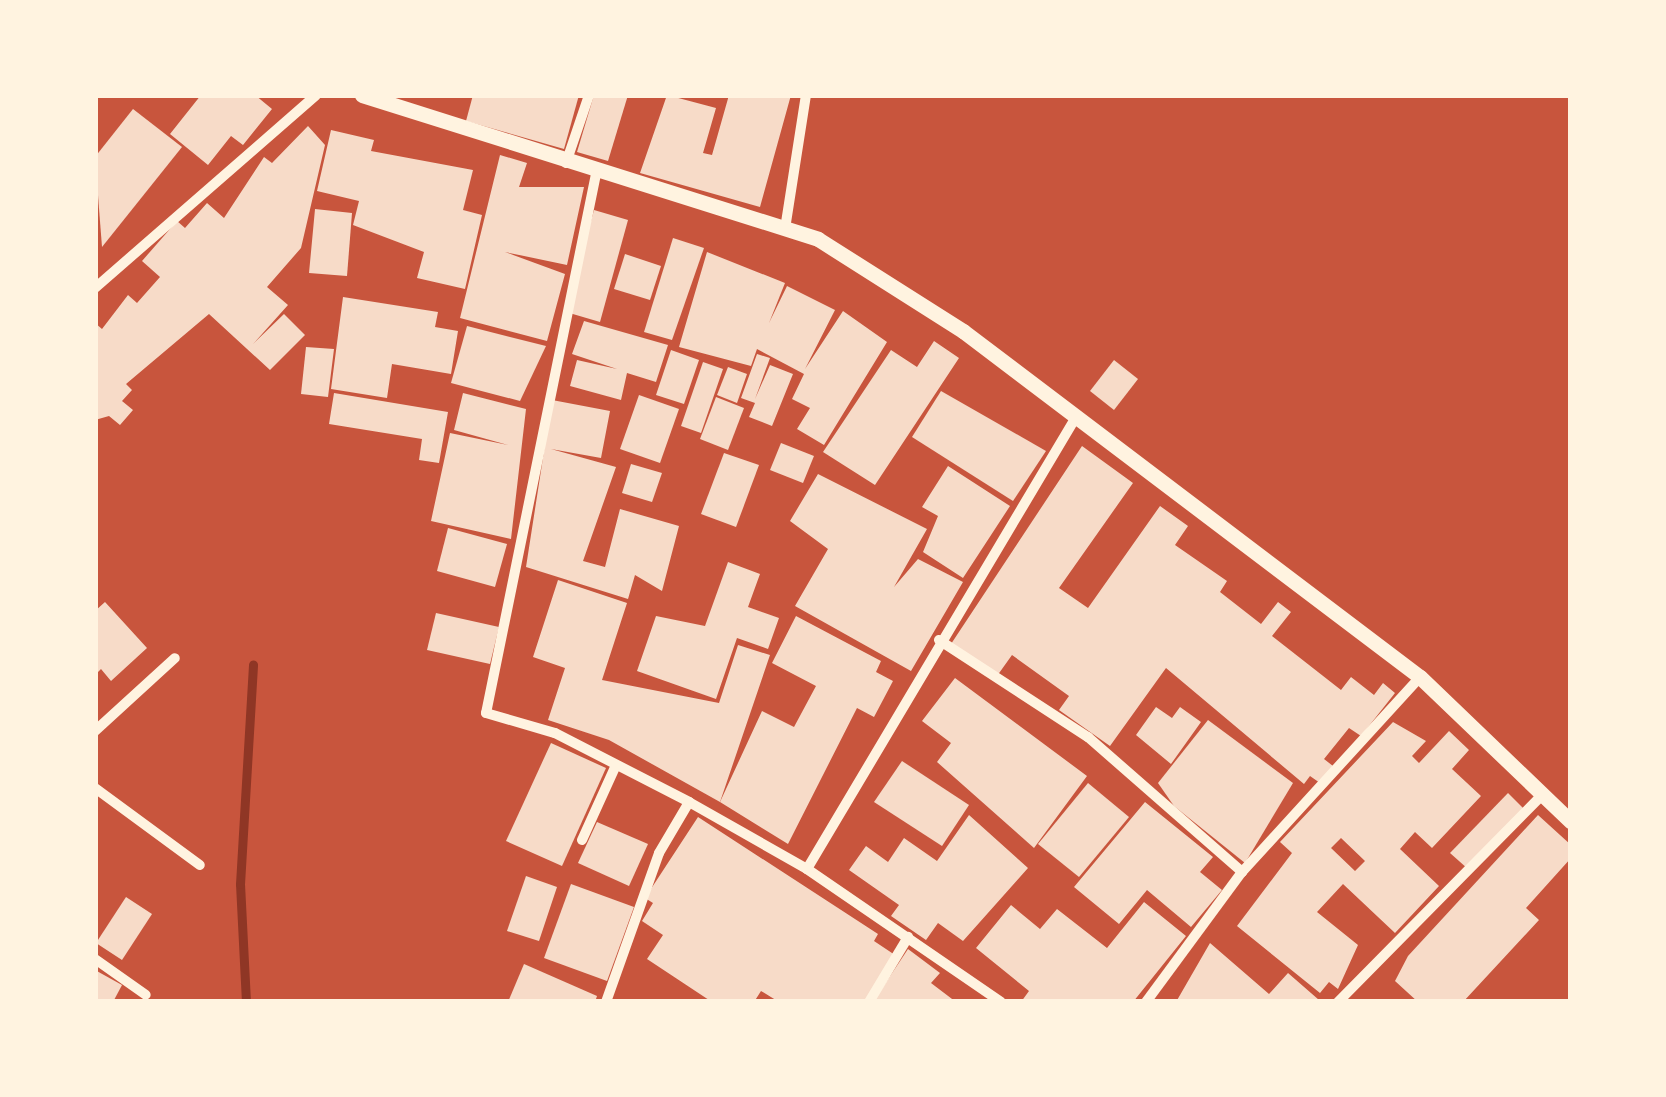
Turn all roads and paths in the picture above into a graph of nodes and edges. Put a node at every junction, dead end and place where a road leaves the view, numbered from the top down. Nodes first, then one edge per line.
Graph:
1 (316, 95) edge
2 (362, 95) edge
3 (589, 95) edge
4 (806, 95) edge
5 (566, 163) junction
6 (596, 174) junction
7 (785, 229) junction
8 (95, 288) edge
9 (1076, 417) junction
10 (939, 640) junction
11 (176, 658) dead end
12 (1420, 676) junction
13 (95, 730) edge
14 (616, 765) junction
15 (95, 788) edge
16 (1545, 792) junction
17 (689, 802) junction
18 (1571, 822) edge
19 (582, 840) dead end
20 (200, 865) dead end
21 (807, 869) junction
22 (1242, 872) junction
23 (908, 937) junction
24 (95, 959) edge
25 (146, 995) dead end
26 (606, 1002) edge
27 (869, 1002) edge
28 (1001, 1002) edge
29 (1146, 1002) edge
30 (1338, 1002) edge

1 - 8 street
2 - 5 street
3 - 5 street
4 - 7 street
5 - 6 street
6 - 7 street
6 - 14 street
7 - 9 street
9 - 10 street
9 - 12 street
10 - 21 street
10 - 22 street
11 - 13 street
12 - 16 street
12 - 22 street
14 - 17 street
14 - 19 street
15 - 20 street
16 - 18 street
16 - 30 street
17 - 21 street
17 - 26 street
21 - 23 street
22 - 29 street
23 - 27 street
23 - 28 street
24 - 25 street

